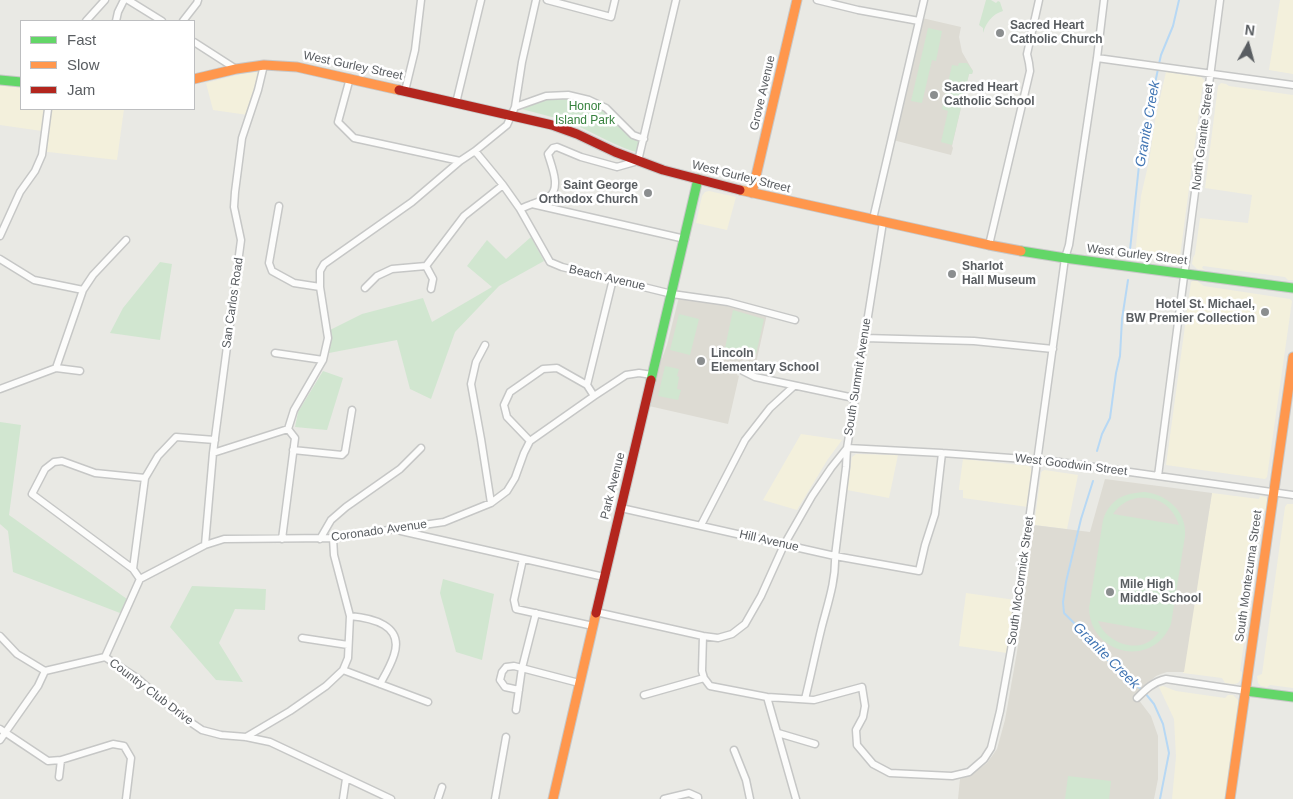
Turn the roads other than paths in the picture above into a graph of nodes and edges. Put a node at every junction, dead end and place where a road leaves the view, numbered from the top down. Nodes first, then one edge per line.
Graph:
1 (105, 0) edge
2 (126, 0) edge
3 (198, 0) edge
4 (421, 0) edge
5 (481, 0) edge
6 (536, 0) edge
7 (547, 0) edge
8 (615, 0) edge
9 (676, 0) edge
10 (798, 0) edge
11 (817, 0) edge
12 (924, 0) edge
13 (1039, 0) edge
14 (1104, 0) edge
15 (1220, 0) edge
16 (87, 20) edge
17 (116, 20) edge
18 (160, 20) edge
19 (184, 20) edge
20 (919, 21) junction
21 (195, 43) edge
22 (1097, 58) junction
23 (264, 65) junction
24 (236, 69) junction
25 (1211, 73) junction
26 (350, 78) junction
27 (195, 79) edge
28 (0, 80) edge
29 (20, 82) edge
30 (1293, 85) edge
31 (405, 91) junction
32 (456, 103) junction
33 (48, 110) edge
34 (513, 111) junction
35 (644, 139) junction
36 (476, 151) junction
37 (460, 161) junction
38 (638, 161) junction
39 (698, 179) junction
40 (503, 185) junction
41 (752, 193) junction
42 (532, 204) junction
43 (279, 206) dead end
44 (520, 210) junction
45 (873, 219) junction
46 (883, 222) junction
47 (0, 236) edge
48 (685, 239) junction
49 (126, 240) dead end
50 (989, 245) junction
51 (1065, 258) junction
52 (0, 259) edge
53 (426, 266) junction
54 (1184, 273) junction
55 (613, 279) junction
56 (320, 287) junction
57 (365, 288) dead end
58 (1293, 288) edge
59 (431, 289) dead end
60 (83, 290) junction
61 (672, 294) junction
62 (795, 320) dead end
63 (864, 338) junction
64 (485, 345) dead end
65 (1053, 348) junction
66 (275, 353) dead end
67 (1293, 357) edge
68 (323, 360) junction
69 (56, 368) junction
70 (743, 371) dead end
71 (80, 372) dead end
72 (652, 375) junction
73 (588, 385) junction
74 (794, 386) junction
75 (0, 388) edge
76 (594, 396) junction
77 (854, 398) junction
78 (352, 410) dead end
79 (288, 429) junction
80 (215, 440) junction
81 (530, 441) junction
82 (421, 448) dead end
83 (847, 448) junction
84 (292, 450) junction
85 (213, 453) junction
86 (942, 453) junction
87 (1038, 460) junction
88 (1158, 476) junction
89 (145, 478) junction
90 (1274, 492) junction
91 (1293, 495) edge
92 (490, 503) junction
93 (620, 508) junction
94 (701, 526) junction
95 (396, 529) junction
96 (333, 538) junction
97 (282, 539) junction
98 (320, 539) junction
99 (205, 545) junction
100 (784, 545) junction
101 (835, 556) junction
102 (523, 559) junction
103 (134, 568) junction
104 (604, 577) junction
105 (140, 578) junction
106 (596, 612) junction
107 (536, 613) junction
108 (350, 616) junction
109 (593, 626) junction
110 (0, 636) edge
111 (703, 636) junction
112 (302, 638) dead end
113 (348, 645) junction
114 (104, 657) junction
115 (522, 668) junction
116 (342, 670) junction
117 (45, 671) junction
118 (704, 678) junction
119 (579, 683) junction
120 (380, 684) junction
121 (519, 690) junction
122 (1246, 691) junction
123 (644, 695) dead end
124 (767, 697) junction
125 (1293, 697) edge
126 (1137, 698) dead end
127 (806, 699) junction
128 (428, 702) dead end
129 (516, 710) dead end
130 (2, 731) edge
131 (778, 733) junction
132 (246, 737) junction
133 (506, 737) dead end
134 (0, 740) edge
135 (815, 744) dead end
136 (734, 750) dead end
137 (61, 760) junction
138 (59, 777) dead end
139 (346, 779) junction
140 (442, 787) dead end
141 (126, 799) edge
142 (343, 799) edge
143 (391, 799) edge
144 (438, 799) edge
145 (495, 799) edge
146 (553, 799) edge
147 (664, 799) edge
148 (698, 799) edge
149 (750, 799) edge
150 (796, 799) edge
151 (1230, 799) edge

1 - 16 street
2 - 17 street
2 - 18 street
3 - 19 street
4 - 31 street
5 - 32 street
6 - 34 street
7 - 8 street
9 - 35 street
10 - 41 main road, Grove Avenue
11 - 20 street
12 - 20 street
13 - 50 street
14 - 22 street, South McCormick Street
15 - 25 street, North Granite Street
20 - 45 street
21 - 24 street
22 - 25 street
22 - 51 street, South McCormick Street
23 - 24 main road, West Gurley Street
23 - 26 main road, West Gurley Street
23 - 80 street, San Carlos Road
24 - 27 main road, West Gurley Street
25 - 30 street
25 - 54 street, North Granite Street
26 - 31 main road, West Gurley Street
26 - 37 street
28 - 29 main road
31 - 32 main road, West Gurley Street
32 - 34 main road, West Gurley Street
33 - 47 street
34 - 35 street
34 - 36 street
34 - 38 main road, West Gurley Street
35 - 38 street
36 - 37 street
36 - 40 street, Beach Avenue
37 - 56 street
38 - 39 main road, West Gurley Street
38 - 42 street
39 - 41 main road, West Gurley Street
39 - 48 main road, Park Avenue
40 - 44 street, Beach Avenue
40 - 53 street
41 - 45 main road, West Gurley Street
42 - 44 street
42 - 48 street
43 - 56 street
44 - 55 street, Beach Avenue
45 - 46 main road, West Gurley Street
46 - 50 main road, West Gurley Street
46 - 63 street, South Summit Avenue
48 - 61 main road, Park Avenue
49 - 60 street
50 - 51 main road, West Gurley Street
51 - 54 main road, West Gurley Street
51 - 65 street, South McCormick Street
52 - 60 street
53 - 57 street
53 - 59 street
54 - 58 main road, West Gurley Street
54 - 88 street, North Granite Street
55 - 61 street, Beach Avenue
55 - 73 street
56 - 68 street
60 - 69 street
61 - 62 street, Beach Avenue
61 - 72 main road, Park Avenue
63 - 65 street
63 - 77 street, South Summit Avenue
64 - 92 street
65 - 87 street, South McCormick Street
66 - 68 street
67 - 90 main road, South Montezuma Street
68 - 79 street
69 - 71 street
69 - 75 street
70 - 74 street
72 - 76 street
72 - 93 main road, Park Avenue
73 - 76 street
73 - 81 street
74 - 77 street
74 - 94 street
76 - 81 street
77 - 83 street, South Summit Avenue
78 - 84 street
79 - 84 street
79 - 85 street
80 - 85 street, San Carlos Road
80 - 89 street
81 - 92 street, Coronado Avenue
82 - 98 street
83 - 86 street, West Goodwin Street
83 - 100 street, South Summit Avenue
83 - 101 street
84 - 97 street
85 - 99 street, San Carlos Road
86 - 87 street, West Goodwin Street
86 - 101 street, Hill Avenue
87 - 88 street, West Goodwin Street
87 - 127 street, South McCormick Street
88 - 90 street, West Goodwin Street
89 - 103 street
89 - 103 street
90 - 91 street, West Goodwin Street
90 - 122 main road, South Montezuma Street
92 - 95 street, Coronado Avenue
93 - 94 street, Hill Avenue
93 - 104 main road, Park Avenue
94 - 100 street, Hill Avenue
95 - 96 street, Coronado Avenue
95 - 102 street
96 - 98 street, Coronado Avenue
96 - 108 street
97 - 98 street, Coronado Avenue
97 - 99 street, Coronado Avenue
99 - 105 street, Coronado Avenue
100 - 101 street, Hill Avenue
100 - 111 street, South Summit Avenue
101 - 127 street
102 - 104 street
102 - 107 street
103 - 105 street
104 - 106 main road, Park Avenue
105 - 114 street
106 - 109 main road, Park Avenue
106 - 111 street
107 - 109 street
107 - 115 street
108 - 113 street
108 - 120 street
109 - 119 main road, Park Avenue
110 - 117 street
111 - 118 street
112 - 113 street
113 - 116 street
114 - 117 street, Country Club Drive
114 - 132 street, Country Club Drive
115 - 119 street
115 - 121 street
115 - 121 street
116 - 120 street
116 - 132 street
117 - 130 street
118 - 123 street
118 - 124 street
119 - 146 main road, Park Avenue
120 - 128 street
121 - 129 street
122 - 125 main road
122 - 126 street
122 - 151 main road, South Montezuma Street
124 - 127 street
124 - 131 street
130 - 134 street
130 - 137 street
131 - 135 street
131 - 150 street
132 - 139 street, Country Club Drive
133 - 145 street
136 - 149 street
137 - 138 street
137 - 141 street
139 - 142 street
139 - 143 street, Country Club Drive
140 - 144 street
147 - 148 street

